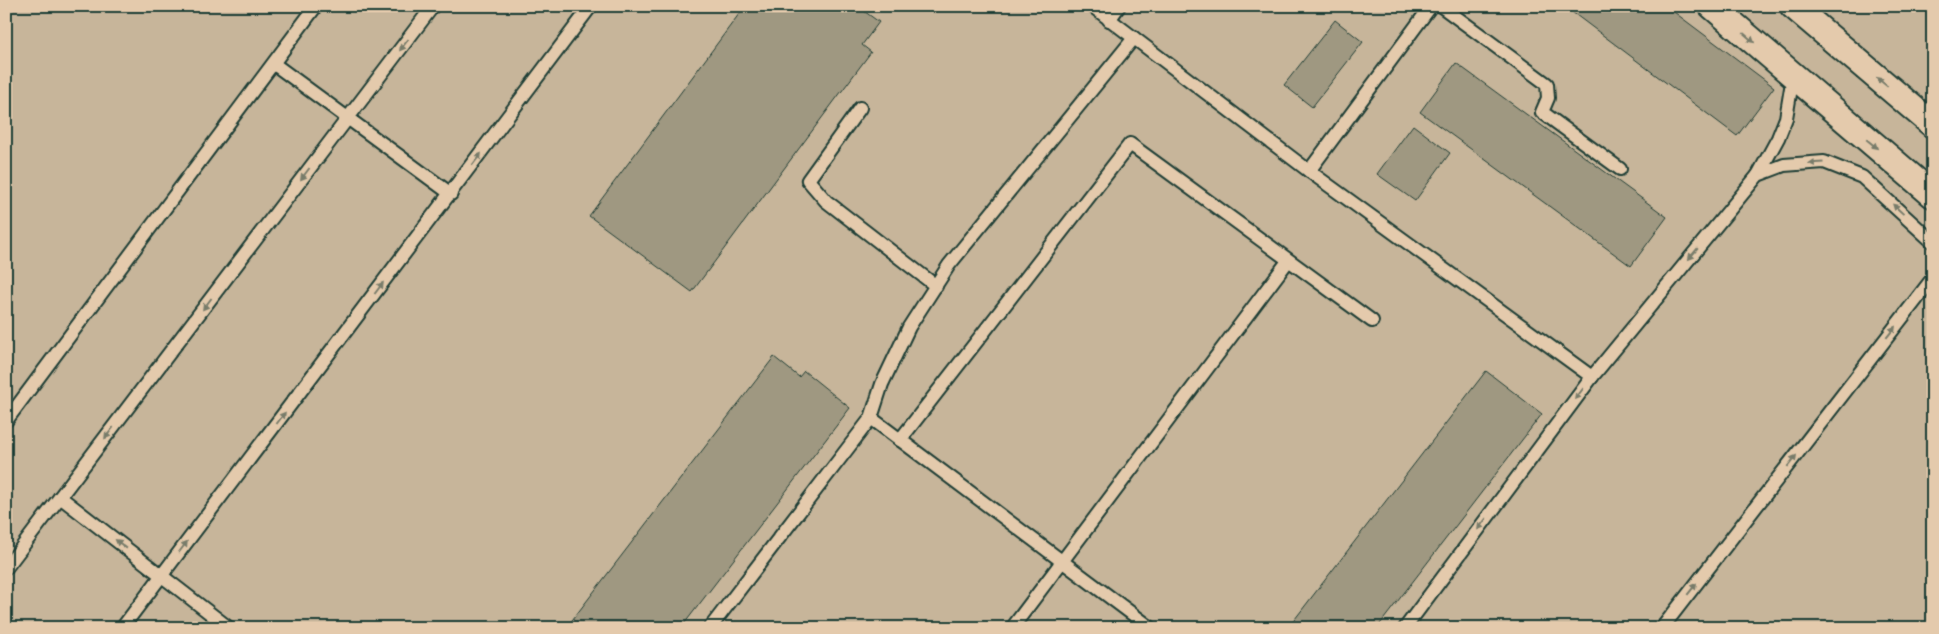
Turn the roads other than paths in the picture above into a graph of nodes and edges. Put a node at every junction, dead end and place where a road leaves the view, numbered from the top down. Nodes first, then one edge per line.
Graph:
1 (316, 6) edge
2 (433, 6) edge
3 (591, 6) edge
4 (1092, 6) edge
5 (1119, 6) edge
6 (1432, 6) edge
7 (1441, 6) edge
8 (1712, 6) edge
9 (1793, 6) edge
10 (1110, 20) junction
11 (1134, 38) junction
12 (274, 64) junction
13 (1793, 76) junction
14 (860, 108) dead end
15 (348, 118) junction
16 (1933, 125) edge
17 (1620, 169) dead end
18 (1309, 171) junction
19 (1758, 176) junction
20 (451, 194) junction
21 (1933, 195) edge
22 (1933, 242) edge
23 (1288, 261) junction
24 (1933, 278) edge
25 (936, 286) junction
26 (1372, 321) dead end
27 (1592, 377) junction
28 (872, 418) junction
29 (6, 421) edge
30 (900, 440) junction
31 (60, 497) junction
32 (1062, 561) junction
33 (6, 568) edge
34 (161, 575) junction
35 (122, 628) edge
36 (229, 628) edge
37 (710, 628) edge
38 (1012, 628) edge
39 (1151, 628) edge
40 (1405, 628) edge
41 (1662, 628) edge

1 - 12 lane
2 -> 15 lane
20 -> 3 lane
4 - 10 lane
5 - 10 lane
6 - 18 lane
7 - 17 lane
8 -> 13 street
16 -> 9 street
10 - 11 lane
11 - 18 lane
11 - 25 lane
12 - 15 lane
12 - 29 lane
13 - 19 lane
13 -> 21 street
14 - 25 lane
15 - 20 lane
15 -> 31 lane
18 - 27 lane
22 -> 19 lane
19 -> 27 lane
34 -> 20 lane
23 - 26 lane
23 - 30 lane
23 - 32 lane
41 -> 24 lane
25 - 28 lane
27 -> 40 lane
28 - 30 lane
28 - 37 lane
30 - 32 lane
31 - 33 lane
34 -> 31 lane
32 - 38 lane
32 - 39 lane
34 - 35 lane
34 - 36 lane

